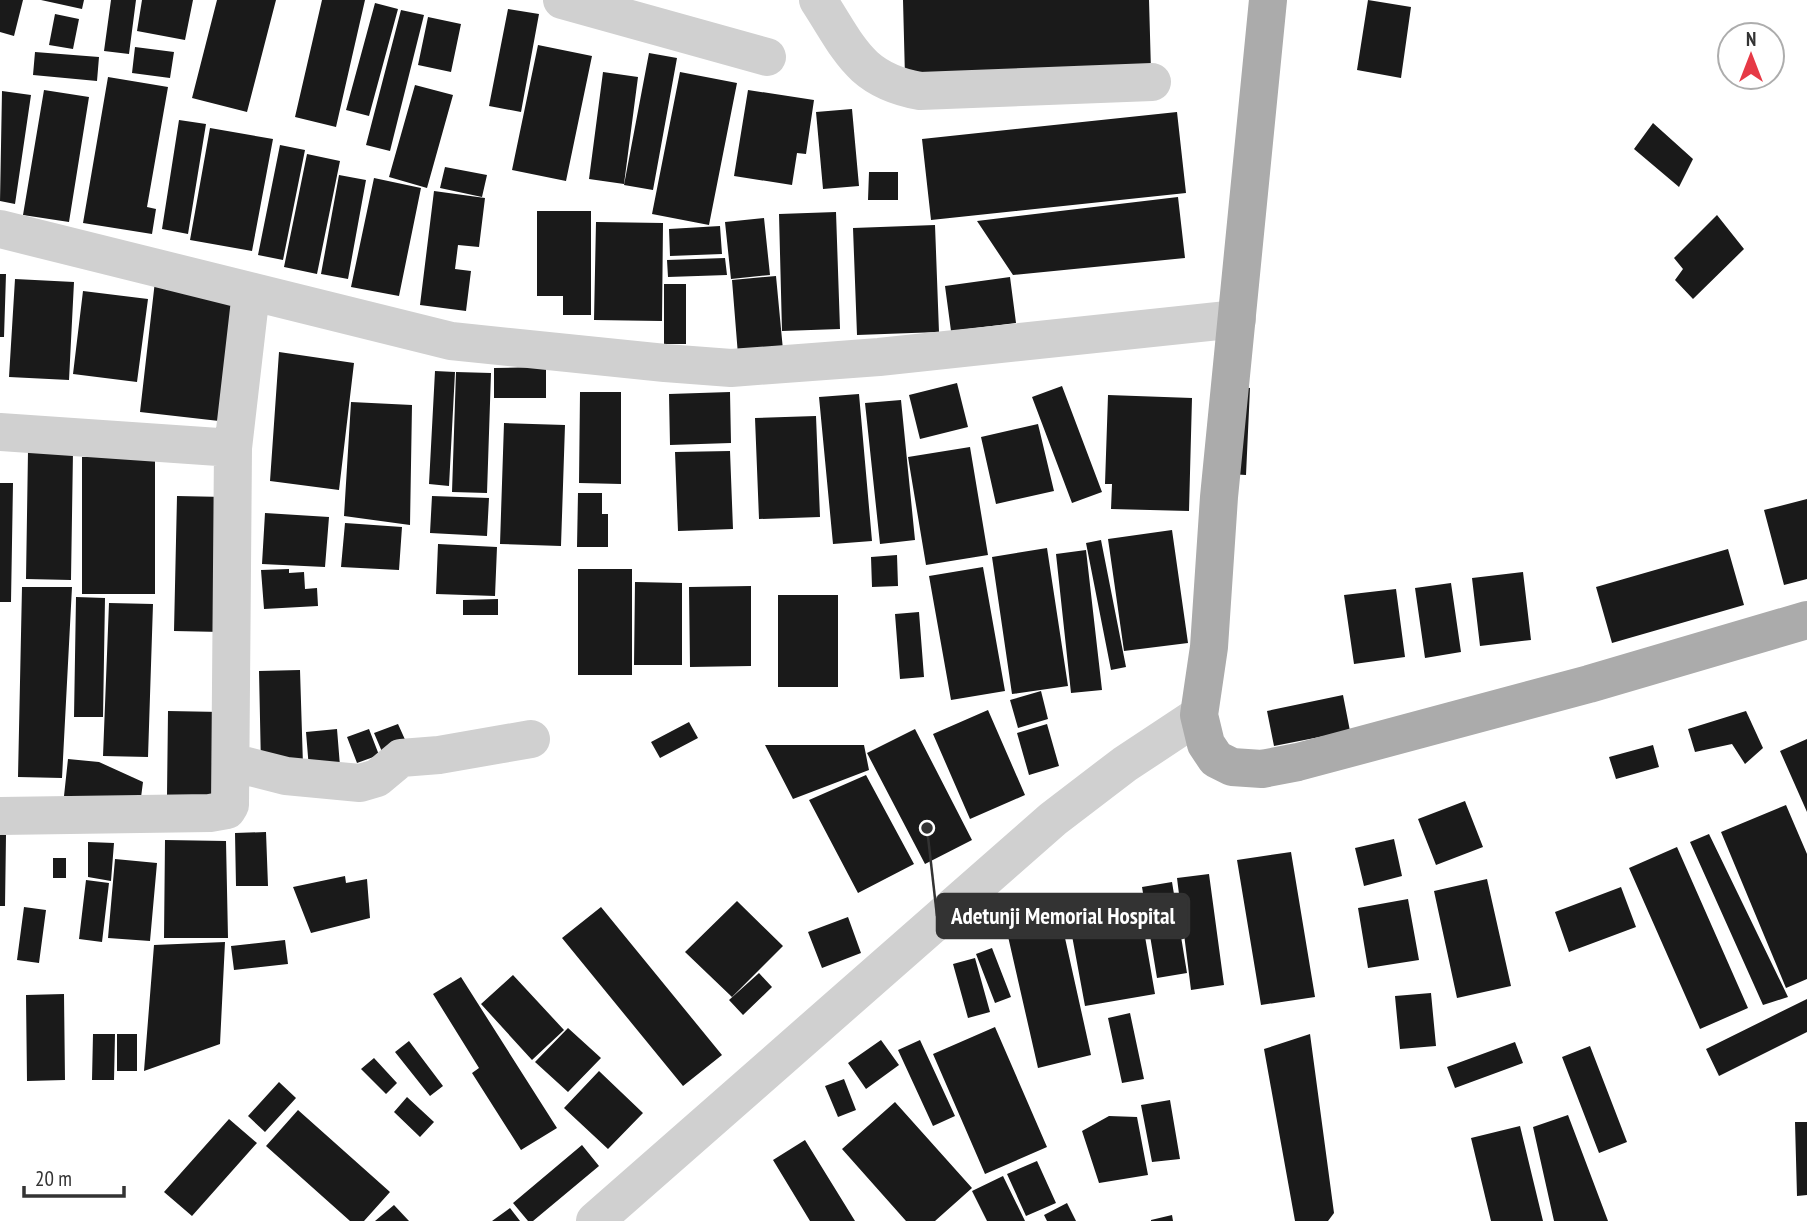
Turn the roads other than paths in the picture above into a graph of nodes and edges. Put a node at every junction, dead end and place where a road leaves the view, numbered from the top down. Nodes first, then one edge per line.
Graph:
1 (562, 0) edge
2 (818, 0) edge
3 (1268, 0) edge
4 (767, 57) dead end
5 (1152, 82) dead end
6 (0, 229) edge
7 (251, 292) junction
8 (1237, 318) junction
9 (0, 432) edge
10 (233, 448) junction
11 (1807, 620) edge
12 (1199, 715) junction
13 (531, 738) dead end
14 (231, 762) junction
15 (0, 816) edge
16 (595, 1221) edge

1 - 4 street
2 - 5 street
3 - 8 main road
6 - 7 street
7 - 8 street
7 - 10 street
8 - 12 main road
9 - 10 street
10 - 14 street
11 - 12 main road
12 - 16 street
13 - 14 street
14 - 15 street

